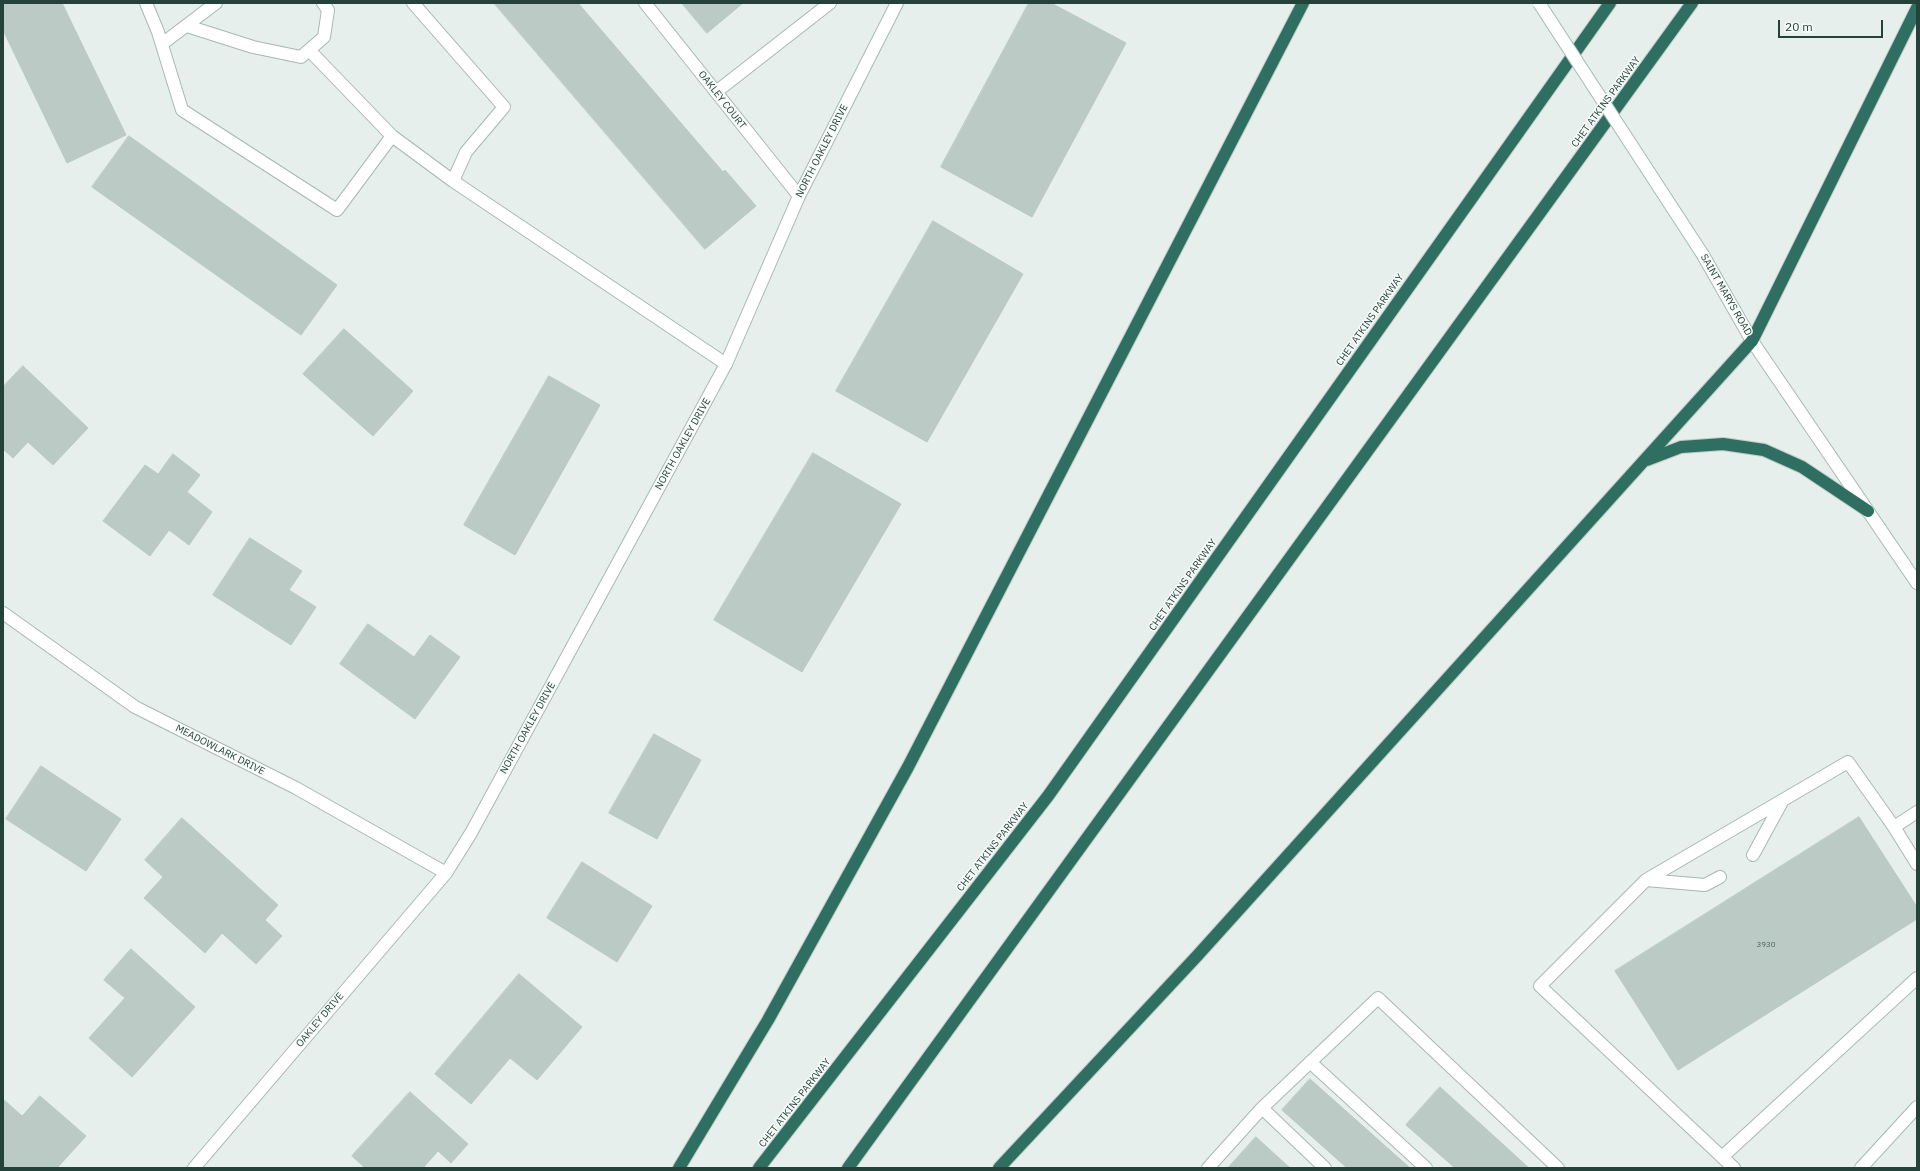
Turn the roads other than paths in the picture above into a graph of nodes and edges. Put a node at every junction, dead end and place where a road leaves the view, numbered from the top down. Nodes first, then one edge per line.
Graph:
1 (146, 3) edge
2 (216, 3) edge
3 (323, 3) edge
4 (413, 3) edge
5 (645, 3) edge
6 (830, 3) edge
7 (897, 3) edge
8 (1303, 3) edge
9 (1539, 3) edge
10 (1610, 3) edge
11 (1692, 3) edge
12 (1917, 8) edge
13 (187, 26) junction
14 (162, 44) junction
15 (309, 50) junction
16 (716, 92) junction
17 (392, 136) junction
18 (453, 181) junction
19 (799, 196) junction
20 (1752, 341) junction
21 (726, 364) junction
22 (1644, 461) junction
23 (1868, 511) junction
24 (1917, 583) edge
25 (3, 613) edge
26 (1784, 799) junction
27 (1917, 812) edge
28 (1894, 827) junction
29 (1753, 855) dead end
30 (1917, 862) edge
31 (446, 873) junction
32 (1720, 877) dead end
33 (1646, 880) junction
34 (1917, 978) edge
35 (1310, 1062) junction
36 (1917, 1107) edge
37 (1262, 1108) junction
38 (1722, 1157) junction
39 (194, 1168) edge
40 (680, 1168) edge
41 (759, 1168) edge
42 (848, 1168) edge
43 (999, 1168) edge
44 (1208, 1168) edge
45 (1325, 1168) edge
46 (1426, 1168) edge
47 (1558, 1168) edge
48 (1734, 1168) edge
49 (1861, 1168) edge

1 - 14 street
2 - 13 street
3 - 15 street
4 - 18 street
5 - 16 street, OAKLEY COURT
6 - 16 street
7 - 19 street, NORTH OAKLEY DRIVE
8 - 40 highway
9 - 20 street, SAINT MARYS ROAD, bridge
10 - 41 highway, CHET ATKINS PARKWAY
11 - 42 highway, CHET ATKINS PARKWAY
12 - 20 highway
13 - 14 street
13 - 15 street
14 - 17 street
15 - 17 street
16 - 19 street, OAKLEY COURT
17 - 18 street
18 - 21 street
19 - 21 street, NORTH OAKLEY DRIVE
20 - 22 highway
20 - 23 street, SAINT MARYS ROAD
21 - 31 street, NORTH OAKLEY DRIVE
22 - 23 highway
22 - 43 highway
23 - 24 street, SAINT MARYS ROAD
25 - 31 street, MEADOWLARK DRIVE
26 - 28 street
26 - 29 street
26 - 33 street
27 - 28 street
28 - 30 street
31 - 39 street, OAKLEY DRIVE
32 - 33 street
33 - 38 street
34 - 38 street
35 - 37 street
35 - 46 street
35 - 47 street
36 - 49 street
37 - 44 street
37 - 45 street
38 - 48 street

